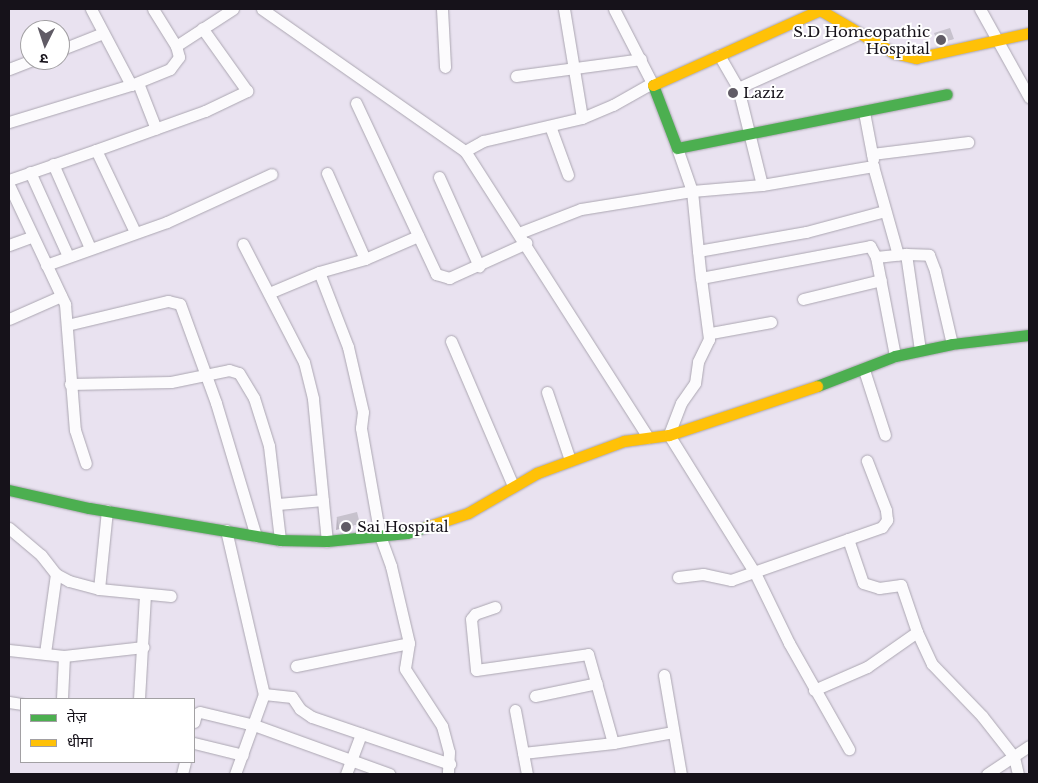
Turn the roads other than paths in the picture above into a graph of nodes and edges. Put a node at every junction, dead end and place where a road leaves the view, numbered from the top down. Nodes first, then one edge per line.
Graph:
1 (91, 9) edge
2 (153, 9) edge
3 (233, 9) edge
4 (442, 9) edge
5 (564, 9) edge
6 (614, 9) edge
7 (821, 9) edge
8 (980, 9) edge
9 (267, 10) edge
10 (202, 28) junction
11 (103, 33) junction
12 (1029, 33) edge
13 (858, 34) junction
14 (997, 42) junction
15 (70, 46) edge
16 (176, 46) junction
17 (720, 55) junction
18 (641, 59) junction
19 (445, 68) dead end
20 (574, 68) junction
21 (516, 76) dead end
22 (652, 83) junction
23 (135, 84) junction
24 (738, 88) junction
25 (947, 94) dead end
26 (1029, 98) edge
27 (356, 103) dead end
28 (864, 112) junction
29 (582, 118) junction
30 (9, 122) edge
31 (550, 126) junction
32 (156, 129) junction
33 (751, 132) junction
34 (968, 142) dead end
35 (677, 148) junction
36 (96, 150) junction
37 (465, 151) junction
38 (872, 154) junction
39 (53, 164) junction
40 (873, 166) junction
41 (30, 172) junction
42 (328, 173) dead end
43 (272, 174) dead end
44 (568, 175) dead end
45 (439, 177) dead end
46 (9, 180) edge
47 (9, 185) edge
48 (762, 185) junction
49 (692, 191) junction
50 (885, 211) junction
51 (135, 232) junction
52 (519, 233) junction
53 (418, 236) junction
54 (31, 237) junction
55 (526, 243) junction
56 (243, 244) dead end
57 (9, 245) edge
58 (90, 248) junction
59 (698, 251) junction
60 (902, 254) junction
61 (68, 256) junction
62 (876, 257) junction
63 (365, 259) junction
64 (46, 265) junction
65 (479, 266) junction
66 (319, 272) junction
67 (701, 278) junction
68 (881, 280) junction
69 (269, 294) junction
70 (61, 296) junction
71 (803, 299) dead end
72 (9, 319) edge
73 (771, 322) dead end
74 (67, 325) junction
75 (711, 333) junction
76 (1029, 335) edge
77 (452, 341) dead end
78 (952, 344) junction
79 (920, 350) junction
80 (895, 356) junction
81 (864, 370) junction
82 (206, 375) junction
83 (70, 384) junction
84 (547, 392) dead end
85 (670, 435) junction
86 (885, 435) dead end
87 (648, 437) junction
88 (570, 460) junction
89 (867, 461) dead end
90 (86, 463) dead end
91 (513, 486) junction
92 (9, 490) edge
93 (323, 500) junction
94 (278, 504) junction
95 (107, 510) junction
96 (9, 528) edge
97 (226, 530) junction
98 (256, 536) junction
99 (380, 536) junction
100 (848, 539) junction
101 (280, 540) junction
102 (327, 540) junction
103 (755, 573) junction
104 (56, 574) junction
105 (678, 577) dead end
106 (99, 589) junction
107 (145, 594) junction
108 (171, 596) dead end
109 (495, 607) dead end
110 (917, 632) junction
111 (409, 643) junction
112 (143, 647) junction
113 (9, 650) edge
114 (45, 653) junction
115 (64, 656) junction
116 (296, 666) dead end
117 (664, 675) dead end
118 (597, 683) junction
119 (814, 690) junction
120 (264, 694) junction
121 (535, 696) dead end
122 (62, 698) edge
123 (139, 698) edge
124 (515, 710) dead end
125 (195, 720) edge
126 (254, 725) junction
127 (673, 732) junction
128 (360, 734) junction
129 (195, 743) edge
130 (614, 743) junction
131 (1029, 746) edge
132 (849, 749) dead end
133 (523, 753) junction
134 (243, 755) junction
135 (1014, 757) junction
136 (351, 759) junction
137 (449, 769) edge
138 (235, 774) edge
139 (346, 774) edge
140 (389, 774) edge
141 (527, 774) edge
142 (681, 774) edge
143 (987, 774) edge
144 (1018, 774) edge

1 - 11 street
2 - 16 street
3 - 10 street
4 - 19 street
5 - 20 street
6 - 18 street
7 - 13 street
7 - 17 street
8 - 14 street
9 - 37 street
10 - 16 street
10 - 32 street
11 - 15 street
11 - 23 street
12 - 14 street
13 - 14 street
13 - 24 street
14 - 26 street
16 - 23 street
17 - 22 street
17 - 24 street
18 - 20 street
18 - 22 street
20 - 21 street
20 - 29 street
22 - 29 street
22 - 35 street
23 - 30 street
23 - 32 street
24 - 33 street
25 - 28 street
27 - 53 street
28 - 33 street
28 - 38 street
29 - 31 street
31 - 37 street
31 - 44 street
32 - 36 street
33 - 35 street
33 - 48 street
34 - 38 street
35 - 49 street
36 - 39 street
36 - 51 street
37 - 52 street
38 - 40 street
39 - 41 street
39 - 58 street
40 - 48 street
40 - 50 street
41 - 46 street
41 - 61 street
42 - 63 street
43 - 51 street
45 - 65 street
47 - 54 street
48 - 49 street
49 - 52 street
49 - 59 street
50 - 59 street
50 - 60 street
51 - 58 street
52 - 55 street
53 - 63 street
53 - 65 street
54 - 57 street
54 - 64 street
55 - 65 street
55 - 87 street
56 - 69 street
58 - 61 street
59 - 67 street
60 - 62 street
60 - 78 street
60 - 79 street
61 - 64 street
62 - 67 street
62 - 68 street
63 - 66 street
64 - 70 street
66 - 69 street
66 - 99 street
67 - 75 street
68 - 71 street
68 - 80 street
69 - 93 street
70 - 72 street
70 - 74 street
73 - 75 street
74 - 82 street
74 - 83 street
75 - 85 street
76 - 78 street
77 - 91 street
78 - 79 street
79 - 80 street
80 - 81 street
81 - 85 street
81 - 86 street
82 - 83 street
82 - 94 street
82 - 98 street
83 - 90 street
84 - 88 street
85 - 87 street
85 - 103 street
87 - 88 street
88 - 91 street
89 - 100 street
91 - 99 street
92 - 95 street
93 - 94 street
93 - 102 street
94 - 101 street
95 - 97 street
95 - 106 street
96 - 104 street
97 - 98 street
97 - 120 street
98 - 101 street
99 - 102 street
99 - 111 street
100 - 103 street
100 - 110 street
101 - 102 street
103 - 105 street
103 - 119 street
104 - 106 street
104 - 114 street
106 - 107 street
107 - 108 street
107 - 112 street
109 - 118 street
110 - 119 street
110 - 135 street
111 - 116 street
111 - 137 street
112 - 115 street
112 - 123 street
113 - 114 street
114 - 115 street
115 - 122 street
117 - 127 street
118 - 121 street
118 - 130 street
119 - 132 street
120 - 126 street
120 - 128 street
124 - 133 street
125 - 126 street
126 - 134 street
126 - 136 street
127 - 130 street
127 - 142 street
128 - 136 street
128 - 137 street
129 - 134 street
130 - 133 street
131 - 135 street
133 - 141 street
134 - 138 street
135 - 143 street
135 - 144 street
136 - 139 street
136 - 140 street

